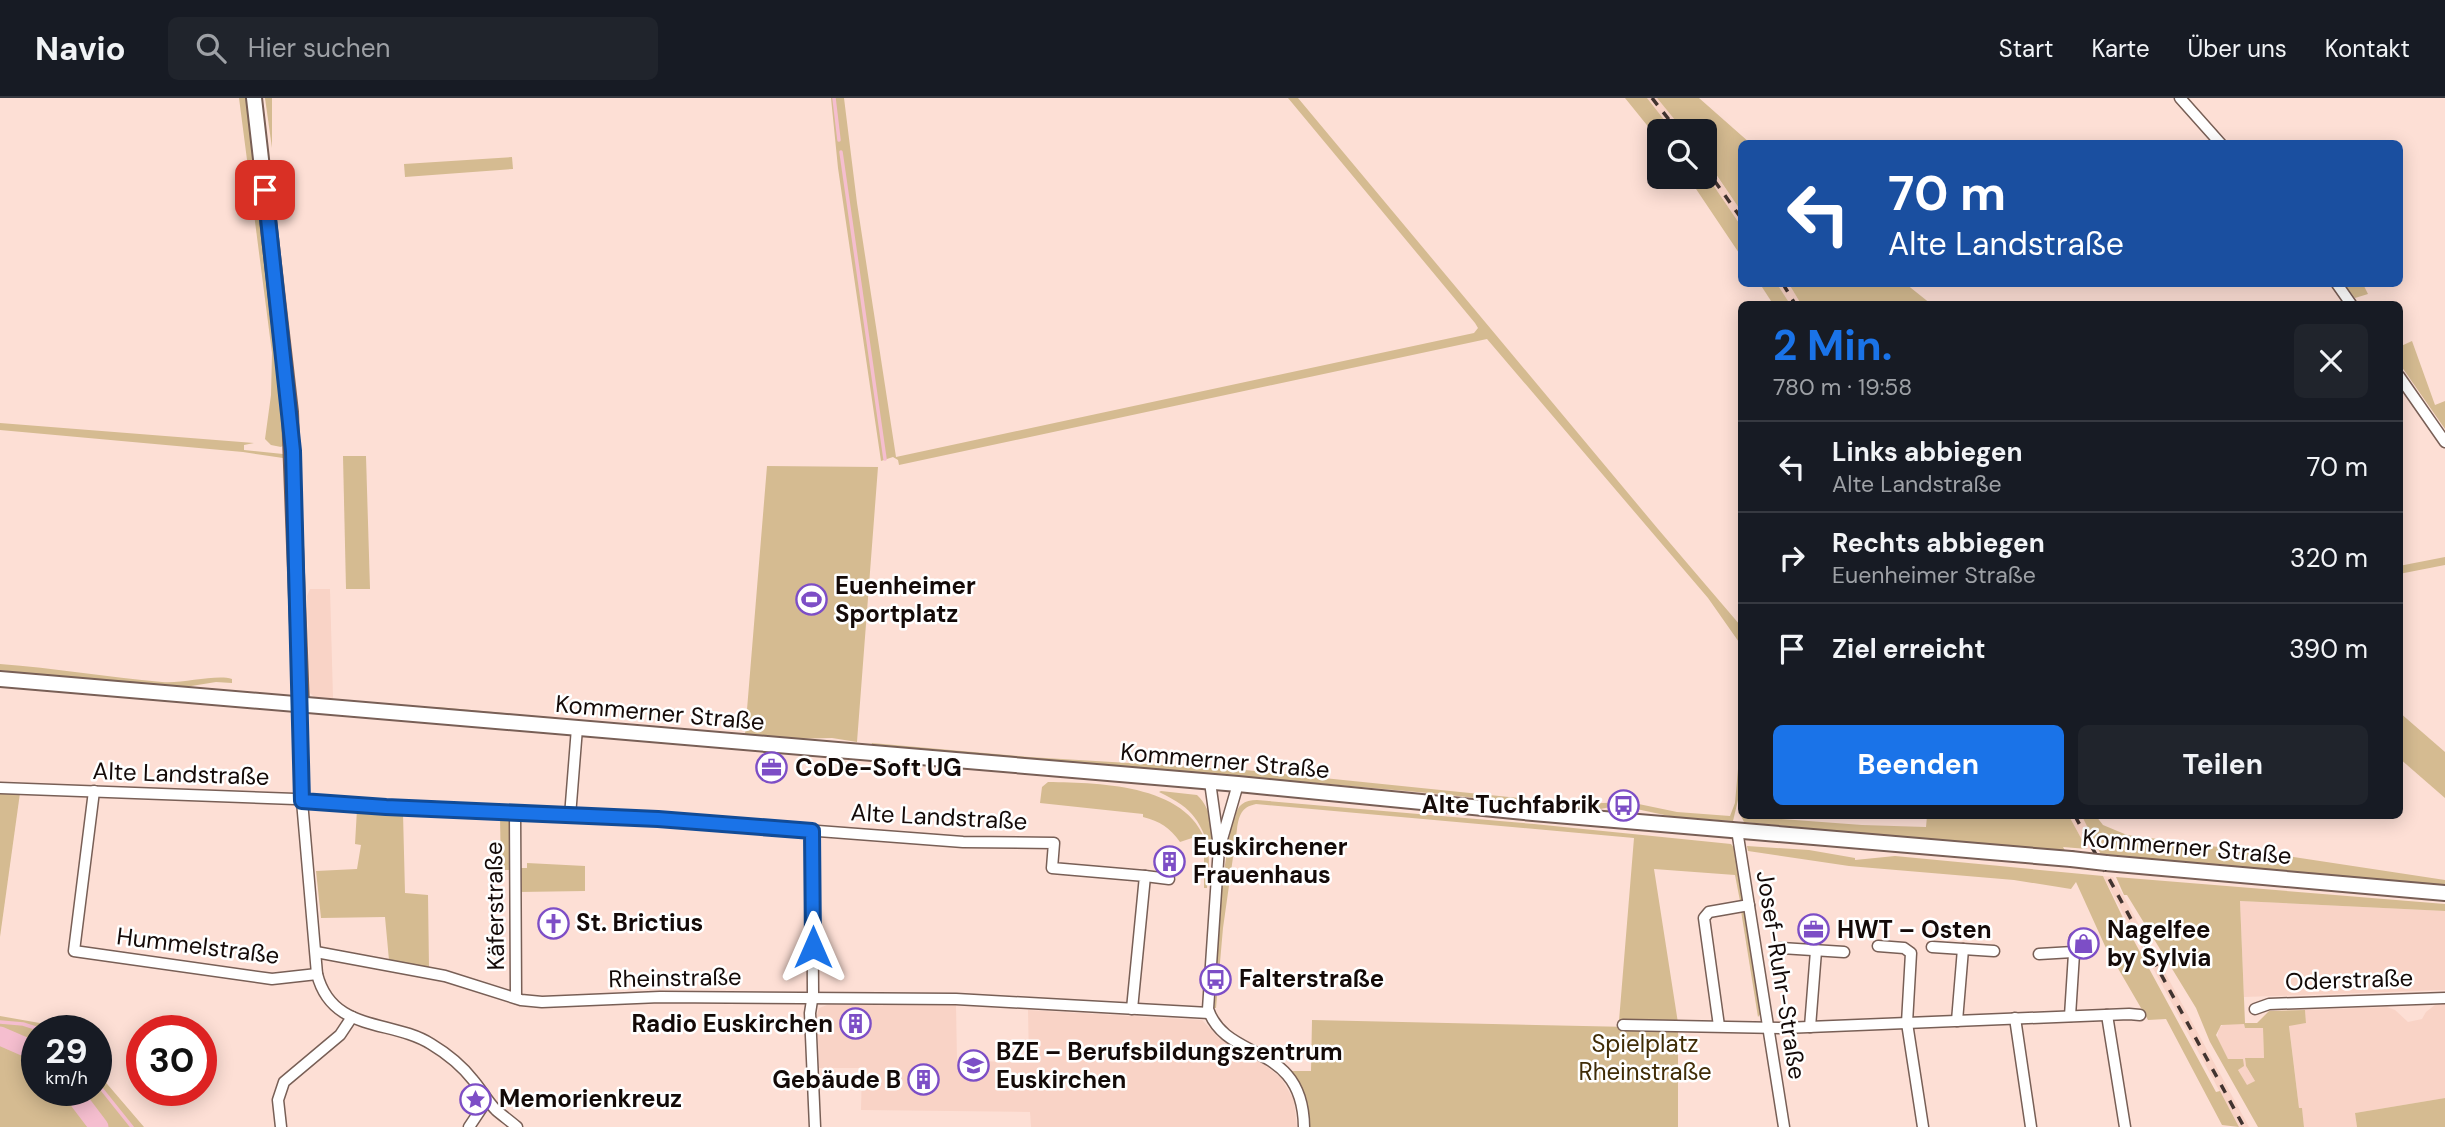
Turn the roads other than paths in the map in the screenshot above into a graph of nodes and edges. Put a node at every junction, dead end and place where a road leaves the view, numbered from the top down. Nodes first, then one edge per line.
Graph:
1 (254, 98) edge
2 (2180, 98) edge
3 (2217, 140) edge
4 (2403, 382) edge
5 (2445, 442) edge
6 (0, 679) edge
7 (301, 706) junction
8 (577, 729) junction
9 (1210, 782) junction
10 (1238, 784) junction
11 (0, 788) edge
12 (94, 792) junction
13 (302, 801) junction
14 (515, 813) junction
15 (570, 816) junction
16 (1737, 830) junction
17 (812, 831) junction
18 (1219, 847) junction
19 (1145, 876) junction
20 (1169, 879) dead end
21 (2445, 893) edge
22 (1749, 905) junction
23 (2075, 938) dead end
24 (1878, 946) dead end
25 (1932, 947) dead end
26 (1782, 948) dead end
27 (1963, 949) junction
28 (1816, 951) junction
29 (1994, 951) dead end
30 (316, 952) junction
31 (1844, 952) dead end
32 (2073, 952) junction
33 (2039, 954) dead end
34 (317, 974) junction
35 (516, 998) junction
36 (812, 998) junction
37 (2445, 998) edge
38 (1132, 1009) junction
39 (2255, 1009) dead end
40 (1209, 1013) junction
41 (2107, 1015) junction
42 (2140, 1015) dead end
43 (2070, 1016) junction
44 (352, 1017) junction
45 (2015, 1018) junction
46 (1957, 1021) junction
47 (1907, 1023) junction
48 (1623, 1025) dead end
49 (1719, 1026) junction
50 (1768, 1027) junction
51 (1810, 1027) junction
52 (487, 1100) junction
53 (281, 1127) edge
54 (469, 1127) edge
55 (517, 1127) edge
56 (815, 1127) edge
57 (1304, 1127) edge
58 (1784, 1127) edge
59 (1923, 1127) edge
60 (2031, 1127) edge
61 (2125, 1127) edge

1 - 7 main road
2 - 3 street
4 - 5 street
6 - 7 main road, Kommerner Straße
7 - 8 main road, Kommerner Straße
7 - 13 street
8 - 9 main road, Kommerner Straße
8 - 15 street
9 - 10 main road, Kommerner Straße
9 - 18 street
10 - 16 main road, Kommerner Straße
10 - 18 street
11 - 12 street, Alte Landstraße
12 - 13 street, Alte Landstraße
12 - 34 street, Hummelstraße
13 - 14 street, Alte Landstraße
13 - 30 street
14 - 15 street, Alte Landstraße
14 - 35 street, Käferstraße
15 - 17 street, Alte Landstraße
16 - 21 main road, Kommerner Straße, bridge
16 - 22 street, Josef-Ruhr-Straße
17 - 19 street, Alte Landstraße
17 - 36 street
18 - 40 street
19 - 20 street
19 - 38 street
22 - 49 street
22 - 50 street, Josef-Ruhr-Straße
23 - 32 street
24 - 47 street
25 - 27 street
26 - 28 street
27 - 29 street
27 - 46 street
28 - 31 street
28 - 51 street
30 - 34 street
30 - 35 street, Rheinstraße
32 - 33 street
32 - 43 street
34 - 44 street
35 - 36 street, Rheinstraße
36 - 38 street, Rheinstraße
36 - 56 street
37 - 39 street, Oderstraße
38 - 40 street, Rheinstraße
40 - 57 street
41 - 42 street
41 - 43 street
41 - 61 street
43 - 45 street
44 - 52 street
44 - 53 street
45 - 46 street
45 - 60 street
46 - 47 street
47 - 51 street
47 - 59 street
48 - 49 street
49 - 50 street
50 - 51 street
50 - 58 street, Josef-Ruhr-Straße
52 - 54 street
52 - 55 street

